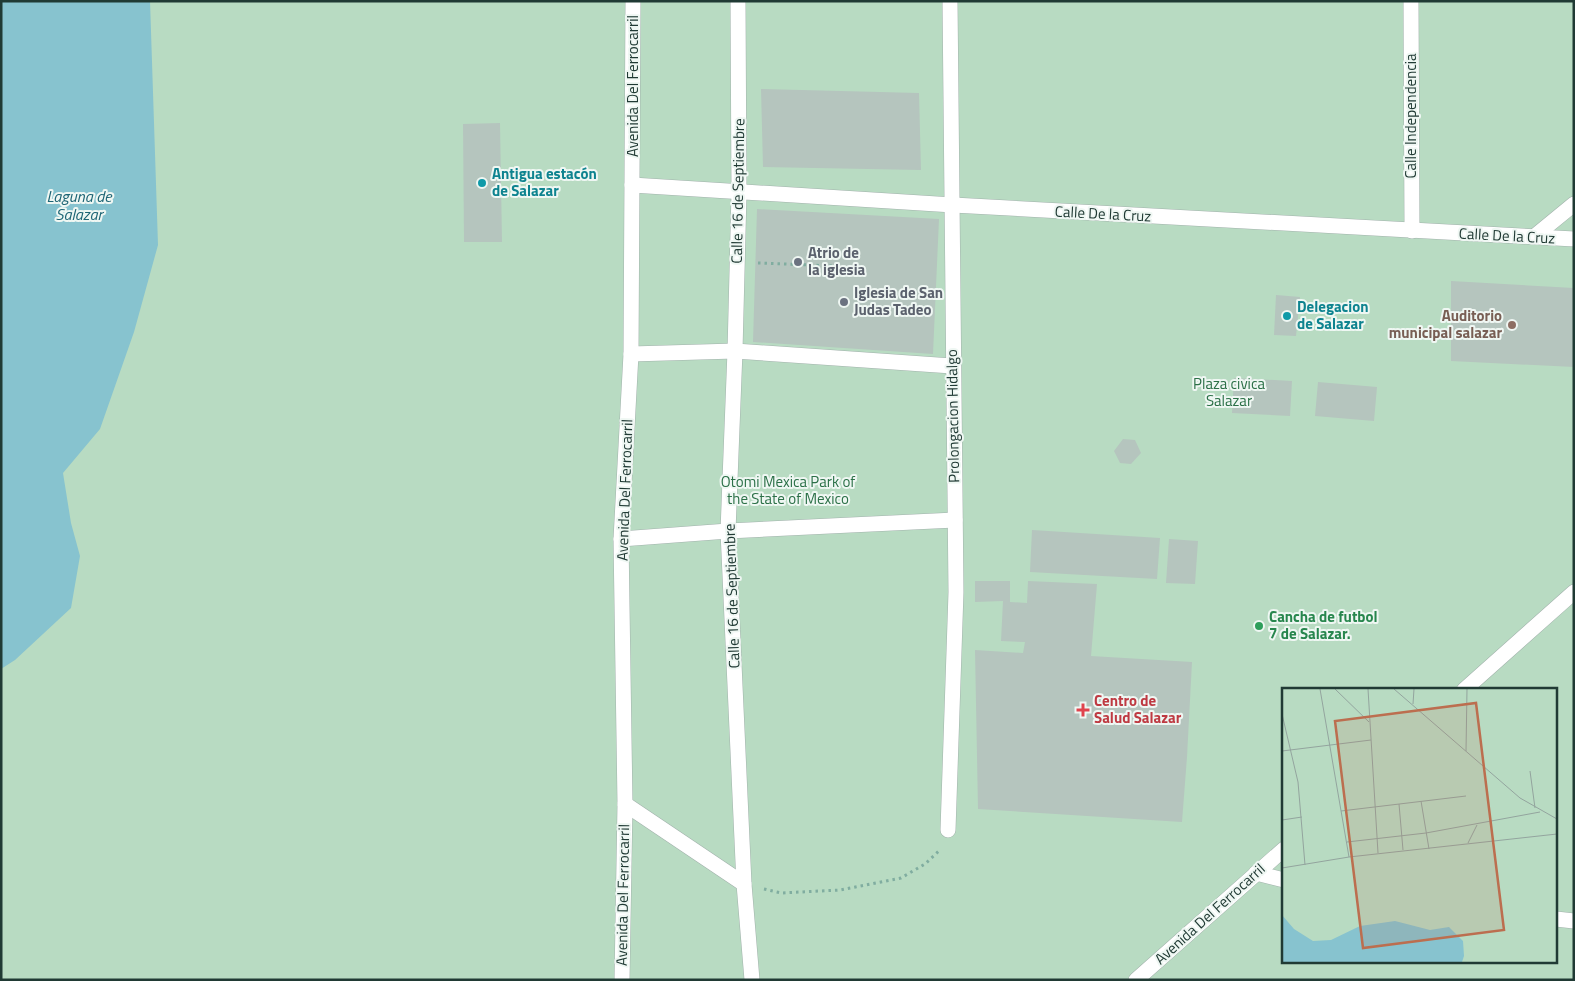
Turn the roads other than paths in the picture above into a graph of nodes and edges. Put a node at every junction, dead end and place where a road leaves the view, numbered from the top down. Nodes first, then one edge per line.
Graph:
1 (633, 1) edge
2 (738, 1) edge
3 (950, 1) edge
4 (1411, 1) edge
5 (632, 185) junction
6 (739, 193) junction
7 (1574, 204) edge
8 (953, 205) junction
9 (1412, 231) junction
10 (1535, 236) junction
11 (1574, 239) edge
12 (735, 351) junction
13 (631, 354) junction
14 (952, 366) junction
15 (955, 520) junction
16 (728, 532) junction
17 (622, 539) junction
18 (1574, 592) edge
19 (1466, 688) edge
20 (625, 804) junction
21 (948, 830) road end
22 (1282, 850) edge
23 (1256, 873) junction
24 (1282, 880) edge
25 (744, 884) junction
26 (1558, 919) edge
27 (1574, 921) edge
28 (622, 980) edge
29 (752, 980) edge
30 (1136, 980) edge

1 - 5 street, Avenida Del Ferrocarril
2 - 6 street, Calle 16 de Septiembre
3 - 8 street, Prolongacion Hidalgo
4 - 9 street, Calle Independencia
5 - 6 street, Calle De la Cruz
5 - 13 street, Avenida Del Ferrocarril
6 - 8 street, Calle De la Cruz
6 - 12 street, Calle 16 de Septiembre
7 - 10 street
8 - 9 street, Calle De la Cruz
8 - 14 street, Prolongacion Hidalgo
9 - 10 street, Calle De la Cruz
10 - 11 street, Calle De la Cruz
12 - 13 street
12 - 14 street
12 - 16 street, Calle 16 de Septiembre
13 - 17 street, Avenida Del Ferrocarril
14 - 15 street, Prolongacion Hidalgo
15 - 16 street
15 - 21 street, Prolongacion Hidalgo
16 - 17 street
16 - 25 street, Calle 16 de Septiembre
17 - 20 street, Avenida Del Ferrocarril
18 - 19 street
20 - 25 street
20 - 28 street, Avenida Del Ferrocarril
22 - 23 street, Avenida Del Ferrocarril
23 - 24 street
23 - 30 street, Avenida Del Ferrocarril
25 - 29 street, Calle 16 de Septiembre
26 - 27 street

